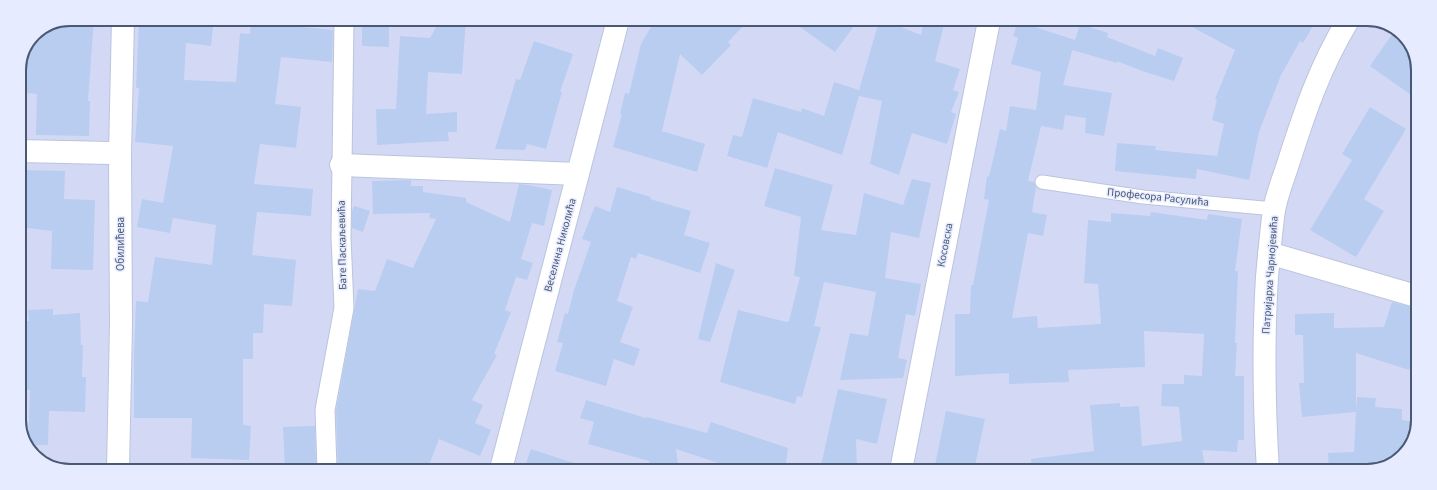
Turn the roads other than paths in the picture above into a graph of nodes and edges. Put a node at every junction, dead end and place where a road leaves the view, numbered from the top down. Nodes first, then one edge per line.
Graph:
1 (123, 26) edge
2 (344, 26) edge
3 (616, 26) edge
4 (988, 26) edge
5 (1344, 26) edge
6 (26, 151) edge
7 (120, 154) junction
8 (341, 165) junction
9 (578, 174) junction
10 (1042, 182) dead end
11 (1274, 209) junction
12 (1269, 253) junction
13 (1411, 295) edge
14 (118, 464) edge
15 (327, 464) edge
16 (502, 464) edge
17 (902, 464) edge
18 (1268, 464) edge

1 - 7 street, Обилићева
2 - 8 street, Бате Паскаљевића
3 - 9 street, Веселина Николића
4 - 17 street, Косовска
5 - 11 street, Патријарха Чарнојевића
6 - 7 street
7 - 14 street, Обилићева
8 - 9 street
8 - 15 street, Бате Паскаљевића
9 - 16 street, Веселина Николића
10 - 11 lane, Професора Расулића
11 - 12 street, Патријарха Чарнојевића
12 - 13 street
12 - 18 street, Патријарха Чарнојевића

